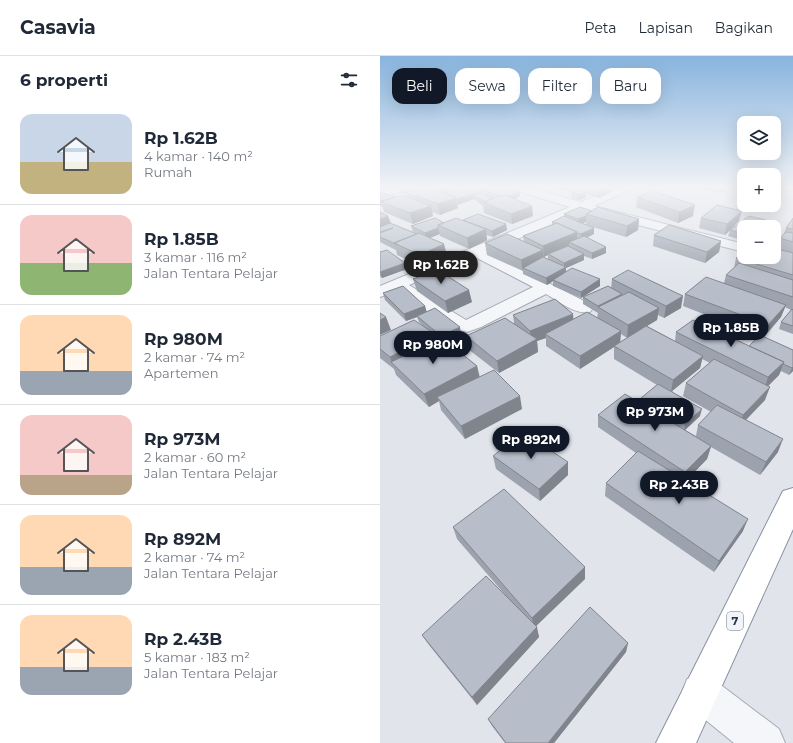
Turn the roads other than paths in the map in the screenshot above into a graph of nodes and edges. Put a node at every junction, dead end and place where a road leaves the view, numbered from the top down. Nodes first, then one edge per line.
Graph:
1 (555, 219) edge
2 (631, 219) edge
3 (737, 246) edge
4 (476, 252) junction
5 (397, 285) junction
6 (546, 287) junction
7 (380, 292) edge
8 (584, 308) dead end
9 (793, 499) edge
10 (700, 692) junction
11 (676, 743) edge
12 (765, 743) edge

1 - 4 street
2 - 3 street
4 - 5 street
4 - 6 street
5 - 6 street
5 - 7 street
6 - 8 street
9 - 10 highway, 7
10 - 11 highway, 7
10 - 12 street

